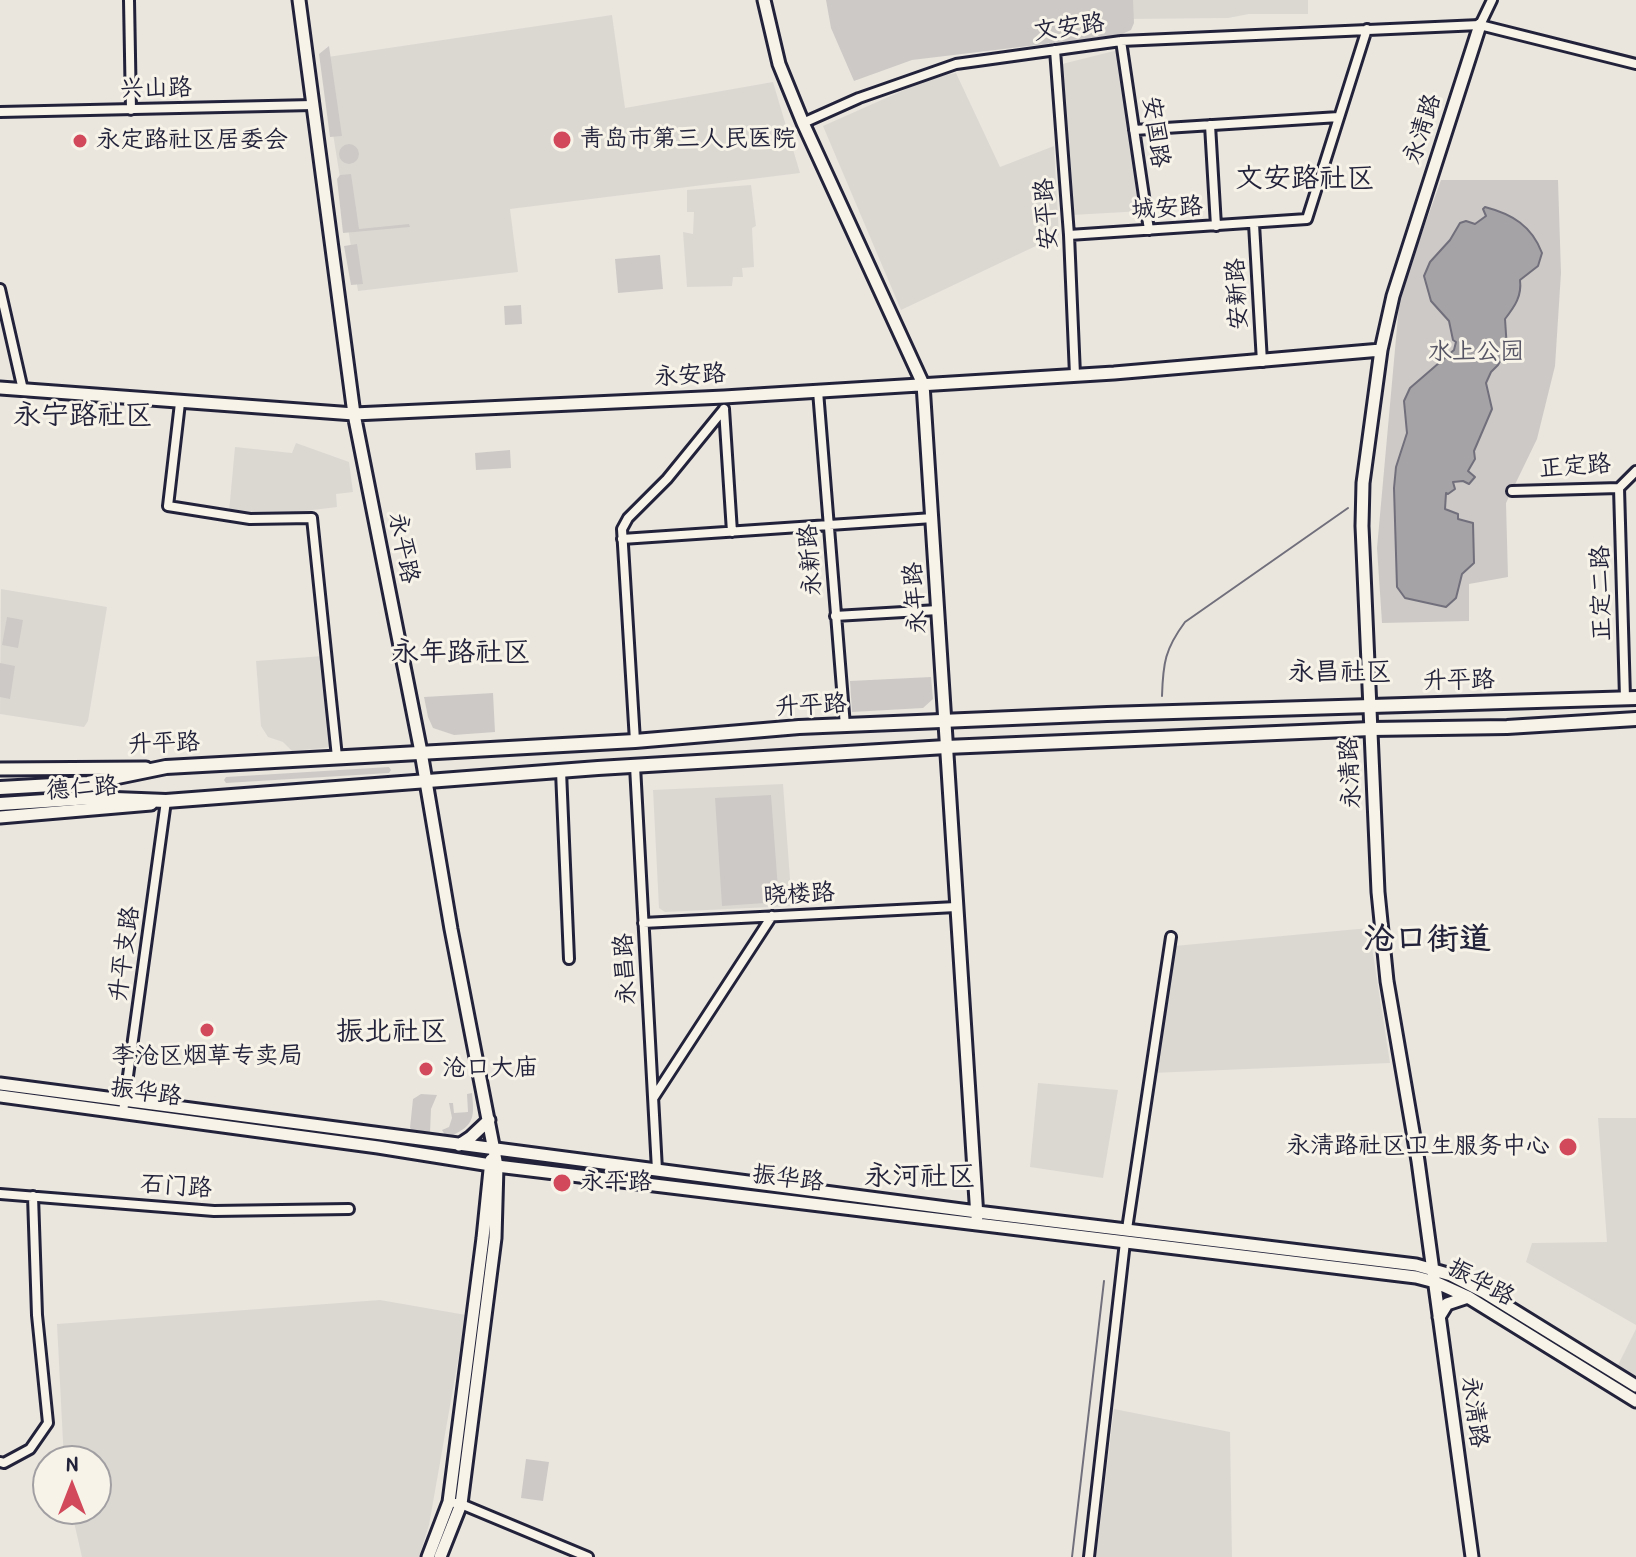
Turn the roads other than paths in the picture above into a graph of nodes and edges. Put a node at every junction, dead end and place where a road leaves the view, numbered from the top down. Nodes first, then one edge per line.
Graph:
1 (129, 0) edge
2 (299, 0) edge
3 (764, 0) edge
4 (1492, 0) edge
5 (1480, 25) junction
6 (1367, 29) junction
7 (1121, 41) junction
8 (1055, 50) junction
9 (1636, 64) edge
10 (313, 105) junction
11 (131, 110) junction
12 (0, 112) edge
13 (1339, 117) junction
14 (803, 123) junction
15 (1210, 125) junction
16 (1134, 130) junction
17 (1254, 224) junction
18 (1216, 226) junction
19 (1149, 230) junction
20 (1069, 235) junction
21 (0, 289) edge
22 (1381, 350) junction
23 (1262, 362) junction
24 (1075, 375) junction
25 (923, 384) junction
26 (0, 388) edge
27 (23, 390) junction
28 (818, 391) junction
29 (180, 403) junction
30 (724, 403) junction
31 (354, 414) junction
32 (1636, 471) edge
33 (1619, 488) junction
34 (1512, 491) dead end
35 (933, 518) junction
36 (828, 525) junction
37 (732, 532) junction
38 (622, 539) junction
39 (938, 610) junction
40 (835, 616) junction
41 (1632, 697) edge
42 (1370, 705) junction
43 (946, 719) junction
44 (1636, 719) edge
45 (845, 726) junction
46 (1371, 729) junction
47 (635, 741) junction
48 (946, 747) junction
49 (421, 752) junction
50 (337, 757) junction
51 (635, 766) junction
52 (166, 767) junction
53 (0, 769) edge
54 (561, 771) junction
55 (425, 782) junction
56 (0, 788) edge
57 (166, 801) junction
58 (0, 804) edge
59 (0, 817) edge
60 (956, 907) junction
61 (772, 916) junction
62 (643, 923) junction
63 (1171, 937) dead end
64 (569, 959) dead end
65 (0, 1084) edge
66 (0, 1096) edge
67 (653, 1098) junction
68 (124, 1107) junction
69 (489, 1120) junction
70 (458, 1145) junction
71 (494, 1147) junction
72 (493, 1166) junction
73 (657, 1170) junction
74 (0, 1194) edge
75 (33, 1196) junction
76 (349, 1209) dead end
77 (977, 1212) junction
78 (978, 1226) junction
79 (1127, 1229) junction
80 (1125, 1242) junction
81 (1434, 1268) junction
82 (1435, 1282) junction
83 (1468, 1297) junction
84 (1438, 1317) junction
85 (1636, 1386) edge
86 (1636, 1401) edge
87 (0, 1462) edge
88 (455, 1503) junction
89 (428, 1557) edge
90 (440, 1557) edge
91 (588, 1557) edge
92 (1089, 1557) edge
93 (1472, 1557) edge

1 - 11 street
2 - 10 main road, 永平路
3 - 14 main road, 永年路
4 - 5 street, 永清路
5 - 6 street, 文安路
5 - 9 street, 文安路
5 - 22 main road, 永清路
6 - 7 street, 文安路
6 - 13 street, 城安路
7 - 8 street, 文安路
7 - 16 street, 安国路
8 - 14 street, 文安路
8 - 20 street, 安平路
10 - 11 street, 兴山路
10 - 31 main road, 永平路
11 - 12 street, 兴山路
13 - 15 street
13 - 17 street, 城安路
14 - 25 main road, 永年路
15 - 16 street
15 - 18 street
16 - 19 street, 安国路
17 - 18 street, 城安路
17 - 23 street, 安新路
18 - 19 street, 城安路
19 - 20 street, 城安路
20 - 24 street, 安平路
21 - 27 street
22 - 23 main road, 永安路
22 - 42 main road, 永清路
23 - 24 main road, 永安路
24 - 25 main road, 永安路
25 - 28 main road, 永安路
25 - 35 main road, 永年路
26 - 27 main road, 永安路
27 - 29 main road, 永安路
28 - 30 main road, 永安路
28 - 36 street, 永新路
29 - 31 main road, 永安路
29 - 50 street
30 - 31 main road, 永安路
30 - 37 street
30 - 38 street
31 - 49 main road, 永平路
32 - 33 street, 正定路
33 - 34 street, 正定路
33 - 41 street, 正定二路
35 - 36 street
35 - 39 main road, 永年路
36 - 37 street
36 - 40 street, 永新路
37 - 38 street
38 - 47 street
39 - 40 street
39 - 43 main road, 永年路
40 - 45 street, 永新路
41 - 42 main road, 升平路
42 - 43 main road, 升平路
42 - 46 main road, 永清路
43 - 45 main road, 升平路
43 - 48 main road, 永年路
44 - 46 main road, 升平路
45 - 47 main road, 升平路
46 - 48 main road, 升平路
46 - 81 main road, 永清路
47 - 49 main road, 升平路
48 - 51 main road, 升平路
48 - 60 main road, 永年路
49 - 50 main road, 升平路
49 - 55 main road, 永平路
50 - 52 main road, 升平路
51 - 54 main road, 升平路
51 - 62 street, 永昌路
52 - 53 main road, 升平路
52 - 56 main road
54 - 55 main road, 升平路
54 - 64 street
55 - 57 main road, 升平路
55 - 69 main road, 永平路
57 - 58 main road, 升平路
57 - 59 main road, 德仁路
57 - 68 street, 升平支路
60 - 61 street, 晓楼路
60 - 77 main road, 永年路
61 - 62 street, 晓楼路
61 - 67 street
62 - 67 street, 永昌路
63 - 79 street
65 - 68 main road, 振华路
66 - 68 main road, 振华路
67 - 73 street, 永昌路
68 - 70 main road, 振华路
68 - 72 main road, 振华路
69 - 70 main road
69 - 71 main road, 永平路
70 - 71 main road, 振华路
71 - 72 main road, 永平路
71 - 73 main road, 振华路
72 - 78 main road, 振华路
72 - 88 main road, 永平路
73 - 77 main road, 振华路
74 - 75 street, 石门路
75 - 76 street, 石门路
75 - 87 street
77 - 78 main road, 永年路
77 - 79 main road, 振华路
78 - 80 main road, 振华路
79 - 81 main road, 振华路
80 - 82 main road, 振华路
80 - 92 street
81 - 82 main road, 永清路
81 - 85 main road, 振华路
82 - 83 main road, 振华路
82 - 84 main road, 永清路
83 - 84 main road
83 - 86 main road, 振华路
84 - 93 main road, 永清路
88 - 89 main road, 永平路
88 - 90 main road, 永平路
88 - 91 street

